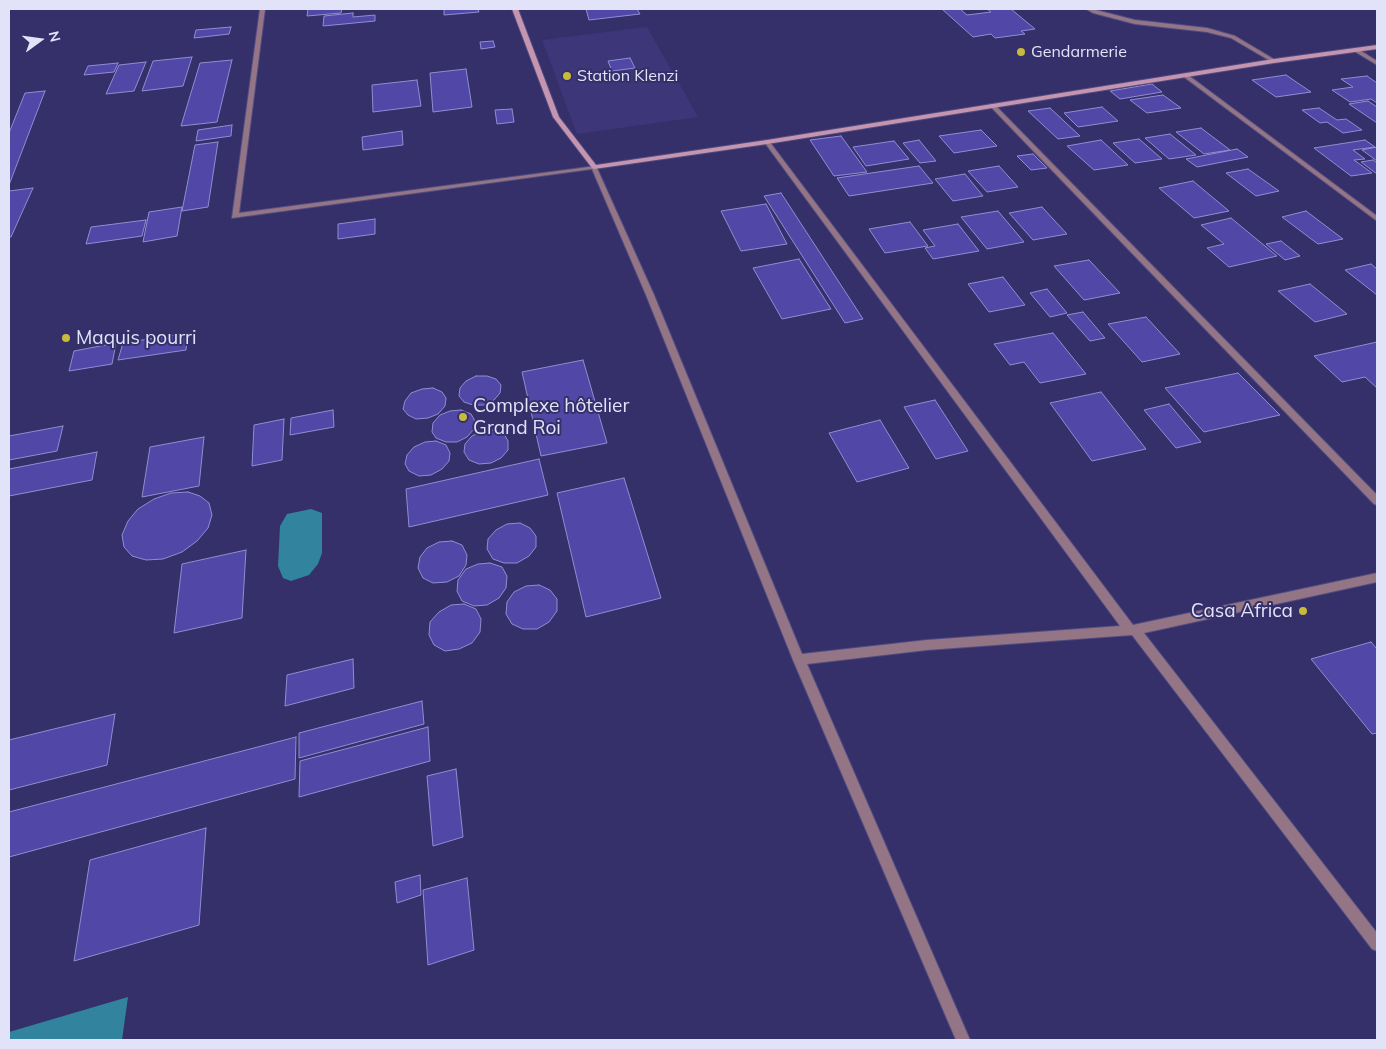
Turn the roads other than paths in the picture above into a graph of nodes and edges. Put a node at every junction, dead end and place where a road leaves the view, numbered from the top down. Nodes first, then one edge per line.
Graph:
1 (262, 9) edge
2 (515, 9) edge
3 (1088, 9) edge
4 (1377, 47) edge
5 (1356, 50) junction
6 (1274, 62) junction
7 (1377, 63) edge
8 (1186, 76) junction
9 (992, 105) junction
10 (767, 142) junction
11 (594, 167) junction
12 (1377, 220) edge
13 (1377, 501) edge
14 (1377, 577) edge
15 (1132, 629) junction
16 (799, 660) junction
17 (1377, 944) edge
18 (963, 1040) edge

1 - 11 street
2 - 11 street
3 - 6 street
4 - 5 street
5 - 6 street
5 - 7 street
6 - 8 street
8 - 9 street
8 - 12 street
9 - 10 street
9 - 13 street
10 - 11 street
10 - 15 street
11 - 16 street
14 - 15 street
15 - 16 street
15 - 17 street
16 - 18 street

